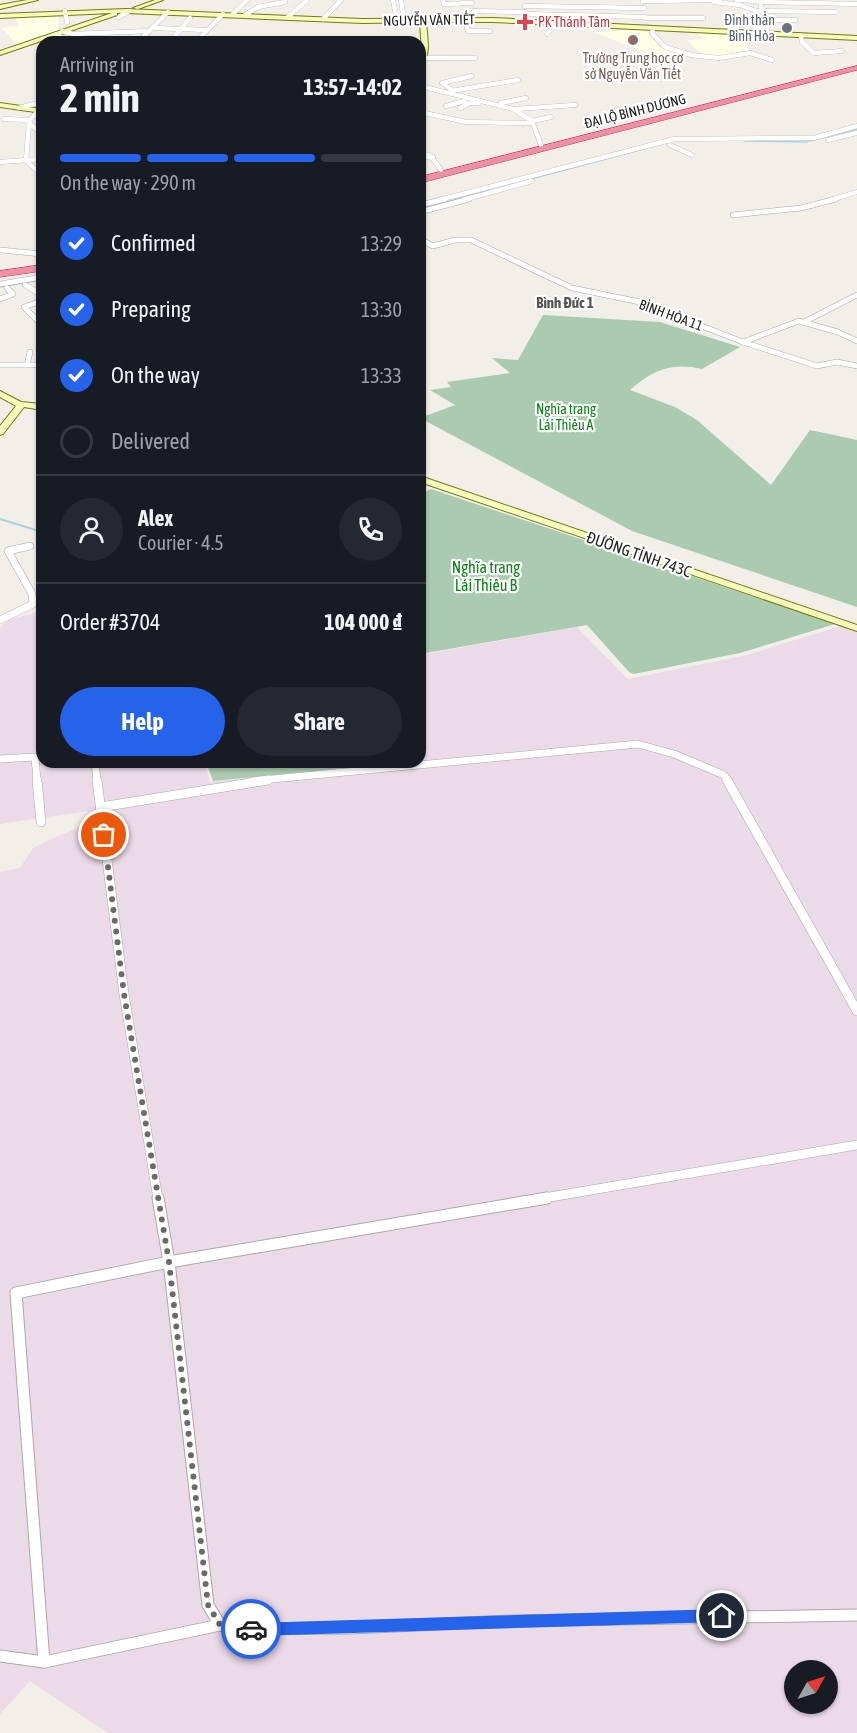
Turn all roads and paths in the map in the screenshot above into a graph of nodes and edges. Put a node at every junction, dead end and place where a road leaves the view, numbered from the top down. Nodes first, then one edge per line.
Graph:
1 (35, 0) edge
2 (160, 0) edge
3 (247, 0) edge
4 (307, 0) edge
5 (341, 0) edge
6 (393, 0) edge
7 (401, 0) edge
8 (526, 0) edge
9 (643, 0) edge
10 (21, 1) edge
11 (759, 1) edge
12 (471, 2) edge
13 (283, 4) dead end
14 (444, 4) edge
15 (715, 4) dead end
16 (857, 4) edge
17 (394, 6) junction
18 (402, 6) junction
19 (525, 6) junction
20 (0, 7) edge
21 (644, 8) junction
22 (65, 11) junction
23 (128, 11) junction
24 (474, 11) junction
25 (762, 11) junction
26 (168, 12) junction
27 (836, 12) dead end
28 (525, 13) junction
29 (224, 14) junction
30 (233, 14) junction
31 (245, 15) junction
32 (0, 16) edge
33 (584, 16) junction
34 (119, 17) dead end
35 (288, 17) junction
36 (190, 18) dead end
37 (400, 18) junction
38 (646, 18) junction
39 (704, 18) dead end
40 (323, 19) junction
41 (465, 19) junction
42 (475, 19) junction
43 (423, 20) junction
44 (764, 20) junction
45 (795, 20) dead end
46 (67, 22) dead end
47 (521, 22) junction
48 (554, 25) junction
49 (583, 26) junction
50 (650, 28) junction
51 (181, 29) junction
52 (151, 30) junction
53 (207, 30) junction
54 (490, 32) dead end
55 (59, 33) junction
56 (547, 34) dead end
57 (768, 34) junction
58 (50, 36) edge
59 (62, 36) edge
60 (144, 36) edge
61 (175, 36) edge
62 (202, 36) edge
63 (426, 36) edge
64 (801, 36) junction
65 (857, 38) edge
66 (36, 41) edge
67 (0, 48) edge
68 (8, 50) junction
69 (842, 51) dead end
70 (0, 53) edge
71 (426, 58) edge
72 (475, 58) dead end
73 (772, 60) dead end
74 (857, 66) edge
75 (472, 76) dead end
76 (811, 78) junction
77 (518, 80) dead end
78 (426, 87) edge
79 (452, 92) junction
80 (526, 98) dead end
81 (468, 102) junction
82 (485, 102) junction
83 (36, 104) edge
84 (493, 104) junction
85 (439, 105) dead end
86 (574, 105) dead end
87 (1, 106) edge
88 (19, 108) junction
89 (460, 108) dead end
90 (513, 109) junction
91 (36, 110) edge
92 (426, 112) edge
93 (36, 116) edge
94 (551, 117) dead end
95 (4, 119) dead end
96 (532, 122) junction
97 (30, 123) junction
98 (36, 123) edge
99 (857, 126) edge
100 (36, 128) edge
101 (857, 133) edge
102 (541, 145) junction
103 (670, 145) junction
104 (692, 155) dead end
105 (426, 157) edge
106 (36, 159) edge
107 (26, 160) junction
108 (0, 162) edge
109 (35, 168) edge
110 (441, 172) junction
111 (426, 175) edge
112 (426, 178) edge
113 (857, 192) edge
114 (426, 204) edge
115 (426, 210) edge
116 (733, 215) dead end
117 (426, 242) edge
118 (0, 250) edge
119 (36, 252) edge
120 (36, 268) edge
121 (36, 273) edge
122 (0, 276) edge
123 (36, 278) edge
124 (36, 283) edge
125 (0, 284) edge
126 (25, 285) junction
127 (3, 289) edge
128 (36, 291) edge
129 (857, 295) edge
130 (0, 299) edge
131 (36, 304) edge
132 (36, 319) edge
133 (804, 322) junction
134 (857, 341) edge
135 (743, 342) junction
136 (30, 352) dead end
137 (0, 365) edge
138 (27, 365) junction
139 (36, 365) edge
140 (857, 366) edge
141 (0, 394) edge
142 (0, 402) edge
143 (19, 407) junction
144 (36, 407) edge
145 (36, 411) edge
146 (0, 432) edge
147 (426, 479) edge
148 (0, 545) edge
149 (30, 546) dead end
150 (8, 551) junction
151 (706, 574) junction
152 (1, 621) edge
153 (857, 623) edge
154 (857, 628) edge
155 (0, 759) edge
156 (426, 766) edge
157 (36, 768) edge
158 (36, 768) edge
159 (96, 768) edge
160 (407, 768) edge
161 (101, 807) junction
162 (41, 822) dead end
163 (857, 1011) edge
164 (857, 1145) edge
165 (169, 1262) junction
166 (857, 1615) edge
167 (220, 1625) junction
168 (0, 1656) edge
169 (44, 1662) junction

1 - 10 street
2 - 23 street
3 - 30 street
4 - 35 street
5 - 40 street
6 - 17 street
7 - 18 street
8 - 19 street
9 - 11 street
9 - 21 street
10 - 20 street
11 - 16 street
11 - 25 street
12 - 14 street
12 - 24 street
13 - 31 street
15 - 25 street
17 - 18 street
17 - 37 street
18 - 37 street
19 - 21 street
19 - 28 street
21 - 38 street
22 - 23 street, NGUYỄN VĂN TIẾT
22 - 32 street, NGUYỄN VĂN TIẾT
22 - 46 street
23 - 26 street, NGUYỄN VĂN TIẾT
23 - 34 street
23 - 55 street
24 - 28 street
24 - 42 street
25 - 27 street
25 - 44 street
26 - 29 street, NGUYỄN VĂN TIẾT
26 - 52 street
28 - 33 street
28 - 47 street
29 - 30 street, NGUYỄN VĂN TIẾT
29 - 53 street
30 - 31 street, NGUYỄN VĂN TIẾT
31 - 35 street, NGUYỄN VĂN TIẾT
33 - 38 street
33 - 49 street
35 - 40 street, NGUYỄN VĂN TIẾT
36 - 51 street
37 - 40 street, NGUYỄN VĂN TIẾT
37 - 43 street, NGUYỄN VĂN TIẾT
38 - 39 street
38 - 50 street
41 - 42 street, NGUYỄN VĂN TIẾT
41 - 43 street, NGUYỄN VĂN TIẾT
41 - 54 street
42 - 47 street, NGUYỄN VĂN TIẾT
43 - 63 street
44 - 45 street
44 - 57 street
47 - 48 street, NGUYỄN VĂN TIẾT
48 - 49 street, NGUYỄN VĂN TIẾT
48 - 56 street
49 - 50 street, NGUYỄN VĂN TIẾT
50 - 57 street, NGUYỄN VĂN TIẾT
50 - 73 street
51 - 52 street
51 - 53 street
51 - 61 street
52 - 55 street
52 - 60 street
53 - 62 street
55 - 58 street
55 - 59 street
57 - 64 street, NGUYỄN VĂN TIẾT
64 - 65 street, NGUYỄN VĂN TIẾT
64 - 69 street
66 - 68 street
67 - 68 street
68 - 70 street
71 - 72 street
74 - 76 highway, ĐẠI LỘ BÌNH DƯƠNG
75 - 79 street
76 - 102 highway, ĐẠI LỘ BÌNH DƯƠNG
76 - 110 highway, ĐẠI LỘ BÌNH DƯƠNG
77 - 79 street
78 - 79 street
79 - 81 street
79 - 82 street
80 - 84 street
81 - 82 street
81 - 85 street
81 - 89 street
82 - 84 street
83 - 88 street
84 - 90 street
86 - 90 street
87 - 88 street
88 - 91 street
90 - 96 street
92 - 96 street
93 - 97 street
94 - 96 street
95 - 97 street
96 - 102 street
97 - 98 street
97 - 100 street
97 - 107 street
99 - 114 street
101 - 103 street
102 - 110 highway, ĐẠI LỘ BÌNH DƯƠNG
103 - 104 street
103 - 115 street
105 - 110 street
106 - 107 street
107 - 108 street
107 - 109 street
110 - 111 highway, ĐẠI LỘ BÌNH DƯƠNG
110 - 112 highway, ĐẠI LỘ BÌNH DƯƠNG
113 - 116 street
117 - 135 street, BÌNH HÒA 11
118 - 119 street
120 - 122 highway
121 - 122 highway
123 - 125 street
124 - 126 street
126 - 127 street
126 - 128 street
127 - 130 street
129 - 133 street
131 - 132 street
133 - 134 street
133 - 135 street
135 - 140 street, BÌNH HÒA 11
136 - 138 street
137 - 138 street
138 - 139 street
141 - 143 street
142 - 143 street
143 - 144 street
143 - 145 street
143 - 146 street
147 - 151 street, ĐƯỜNG TỈNH 743C
148 - 150 street
149 - 150 street
150 - 152 street
151 - 153 street, ĐƯỜNG TỈNH 743C
151 - 154 street, ĐƯỜNG TỈNH 743C
155 - 157 street
156 - 163 street
158 - 162 street
159 - 161 street
160 - 161 street
161 - 165 street
164 - 165 street
165 - 167 street
165 - 169 street
166 - 167 street
167 - 169 street
168 - 169 street

